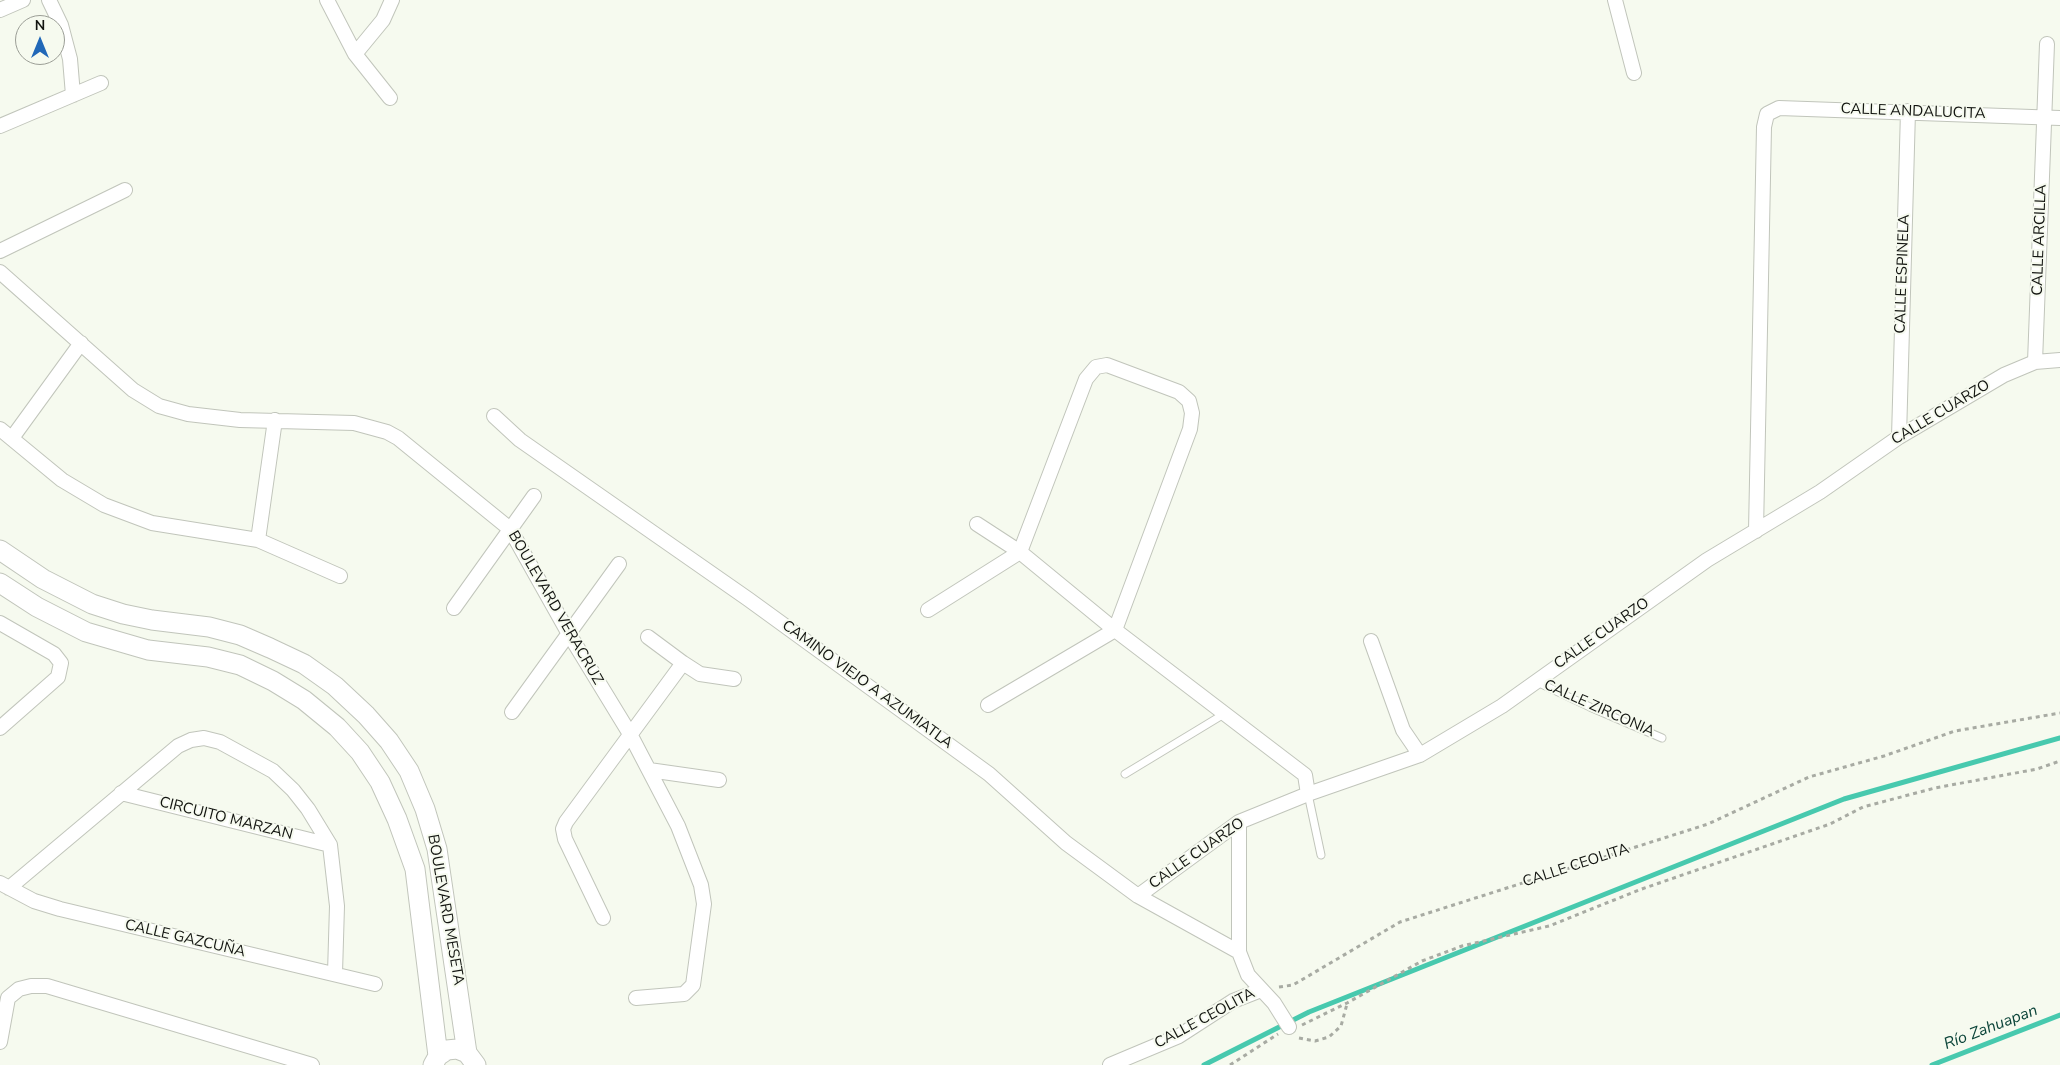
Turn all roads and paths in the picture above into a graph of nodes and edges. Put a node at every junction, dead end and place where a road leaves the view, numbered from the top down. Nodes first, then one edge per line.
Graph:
1 (24, 0) edge
2 (49, 0) edge
3 (327, 0) edge
4 (392, 0) edge
5 (1615, 0) edge
6 (0, 10) edge
7 (2047, 44) dead end
8 (355, 54) junction
9 (1634, 73) dead end
10 (101, 83) dead end
11 (73, 95) junction
12 (390, 98) dead end
13 (1908, 111) junction
14 (2044, 118) junction
15 (2060, 118) edge
16 (0, 126) edge
17 (125, 190) dead end
18 (0, 251) edge
19 (0, 272) edge
20 (81, 343) junction
21 (2060, 360) edge
22 (2035, 362) junction
23 (494, 416) dead end
24 (275, 420) junction
25 (0, 429) edge
26 (1899, 437) junction
27 (12, 438) junction
28 (534, 496) dead end
29 (977, 524) dead end
30 (510, 529) junction
31 (1756, 531) junction
32 (258, 540) junction
33 (0, 550) edge
34 (1020, 552) junction
35 (619, 564) dead end
36 (340, 576) dead end
37 (0, 583) edge
38 (69, 591) junction
39 (454, 608) dead end
40 (928, 610) dead end
41 (56, 617) junction
42 (0, 623) edge
43 (1115, 630) junction
44 (569, 634) junction
45 (648, 637) dead end
46 (1371, 641) dead end
47 (683, 664) junction
48 (734, 679) dead end
49 (1535, 680) junction
50 (988, 705) dead end
51 (512, 712) dead end
52 (1224, 714) junction
53 (2060, 714) edge
54 (0, 728) edge
55 (630, 734) junction
56 (1662, 738) dead end
57 (1420, 755) junction
58 (2060, 761) edge
59 (649, 770) junction
60 (1125, 774) dead end
61 (719, 780) dead end
62 (121, 794) junction
63 (1308, 794) junction
64 (1239, 822) junction
65 (330, 845) junction
66 (1321, 856) dead end
67 (4, 886) edge
68 (1138, 896) junction
69 (603, 918) dead end
70 (1239, 952) junction
71 (335, 974) junction
72 (375, 984) dead end
73 (1261, 990) junction
74 (4, 998) edge
75 (636, 998) dead end
76 (1347, 1003) junction
77 (1286, 1023) junction
78 (0, 1042) edge
79 (472, 1059) edge
80 (435, 1060) edge
81 (312, 1065) edge
82 (1110, 1065) edge
83 (1230, 1065) edge

1 - 6 street
2 - 11 street
3 - 8 street
4 - 8 street
5 - 9 street
7 - 14 street, CALLE ARCILLA
8 - 12 street
10 - 11 street
11 - 16 street
13 - 14 street, CALLE ANDALUCITA
13 - 26 street, CALLE ESPINELA
13 - 31 street, CALLE ANDALUCITA
14 - 15 street, CALLE ANDALUCITA
14 - 22 street, CALLE ARCILLA
17 - 18 street
19 - 20 street, BOULEVARD VERACRUZ
20 - 24 street, BOULEVARD VERACRUZ
20 - 27 street
21 - 22 street, CALLE CUARZO
22 - 26 street, CALLE CUARZO
23 - 68 street, CAMINO VIEJO A AZUMIATLA
24 - 30 street, BOULEVARD VERACRUZ
24 - 32 street
25 - 27 street
26 - 31 street, CALLE CUARZO
27 - 32 street
28 - 30 street
29 - 34 street
30 - 39 street
30 - 44 street, BOULEVARD VERACRUZ
31 - 49 street, CALLE CUARZO
32 - 36 street
33 - 38 street, BOULEVARD MESETA
34 - 40 street
34 - 43 street
34 - 43 street
35 - 44 street
37 - 41 street, BOULEVARD MESETA
38 - 41 street
38 - 79 street, BOULEVARD MESETA
41 - 80 street, BOULEVARD MESETA
42 - 54 street
43 - 50 street
43 - 52 street
44 - 51 street
44 - 55 street, BOULEVARD VERACRUZ
45 - 47 street
46 - 57 street
47 - 48 street
47 - 55 street
49 - 56 lane, CALLE ZIRCONIA
49 - 57 street, CALLE CUARZO
52 - 60 lane
52 - 63 street
53 - 73 path, CALLE CEOLITA
55 - 59 street, BOULEVARD VERACRUZ
55 - 69 street
57 - 63 street, CALLE CUARZO
58 - 76 path
59 - 61 street
59 - 75 street, BOULEVARD VERACRUZ
62 - 65 street, CIRCUITO MARZAN
62 - 65 street, CIRCUITO MARZAN
62 - 67 street, CIRCUITO MARZAN
63 - 64 street, CALLE CUARZO
63 - 66 lane
64 - 68 street, CALLE CUARZO
64 - 70 street
65 - 71 street, CIRCUITO MARZAN
67 - 71 street, CALLE GAZCUÑA
68 - 70 street, CAMINO VIEJO A AZUMIATLA
70 - 73 street
71 - 72 street, CALLE GAZCUÑA
73 - 77 street
73 - 82 street, CALLE CEOLITA
74 - 78 street
74 - 81 street
76 - 77 path
76 - 77 path
77 - 83 path
79 - 80 street

